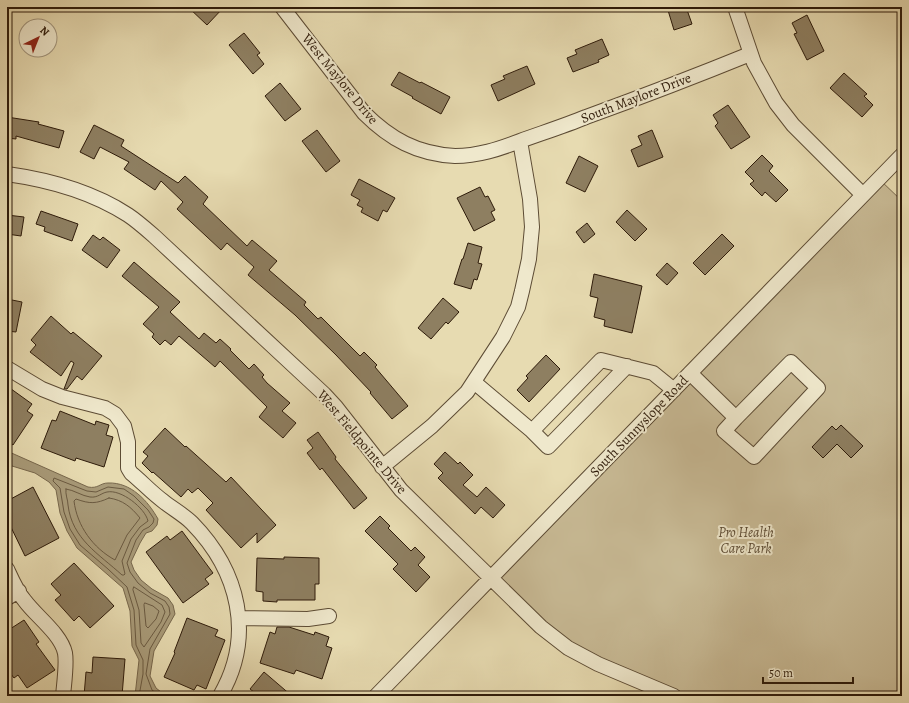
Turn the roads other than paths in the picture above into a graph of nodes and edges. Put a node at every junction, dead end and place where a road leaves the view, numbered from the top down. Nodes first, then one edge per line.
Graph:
1 (282, 7) edge
2 (735, 7) edge
3 (750, 54) junction
4 (520, 141) junction
5 (902, 155) edge
6 (7, 174) edge
7 (863, 196) junction
8 (627, 366) junction
9 (7, 368) edge
10 (690, 373) junction
11 (474, 382) junction
12 (674, 390) junction
13 (736, 418) junction
14 (532, 431) junction
15 (382, 467) junction
16 (7, 569) edge
17 (492, 578) junction
18 (13, 595) edge
19 (329, 616) dead end
20 (239, 618) junction
21 (642, 690) edge
22 (64, 696) edge
23 (220, 696) edge
24 (376, 696) edge
25 (674, 696) edge

1 - 4 street, West Maylore Drive
2 - 3 street
3 - 4 street, South Maylore Drive
3 - 7 street
4 - 11 street
5 - 7 street, South Sunnyslope Road
6 - 15 street, West Fieldpointe Drive
7 - 10 street, South Sunnyslope Road
8 - 12 street
8 - 14 street
8 - 14 street
9 - 20 street
10 - 12 street, South Sunnyslope Road
10 - 13 street
11 - 14 street
11 - 15 street
12 - 17 street, South Sunnyslope Road
13 - 13 street
15 - 17 street, West Fieldpointe Drive
16 - 18 street
17 - 21 street, West Fieldpointe Drive
17 - 24 street, South Sunnyslope Road
18 - 22 street
19 - 20 street
20 - 23 street
21 - 25 street, West Fieldpointe Drive

